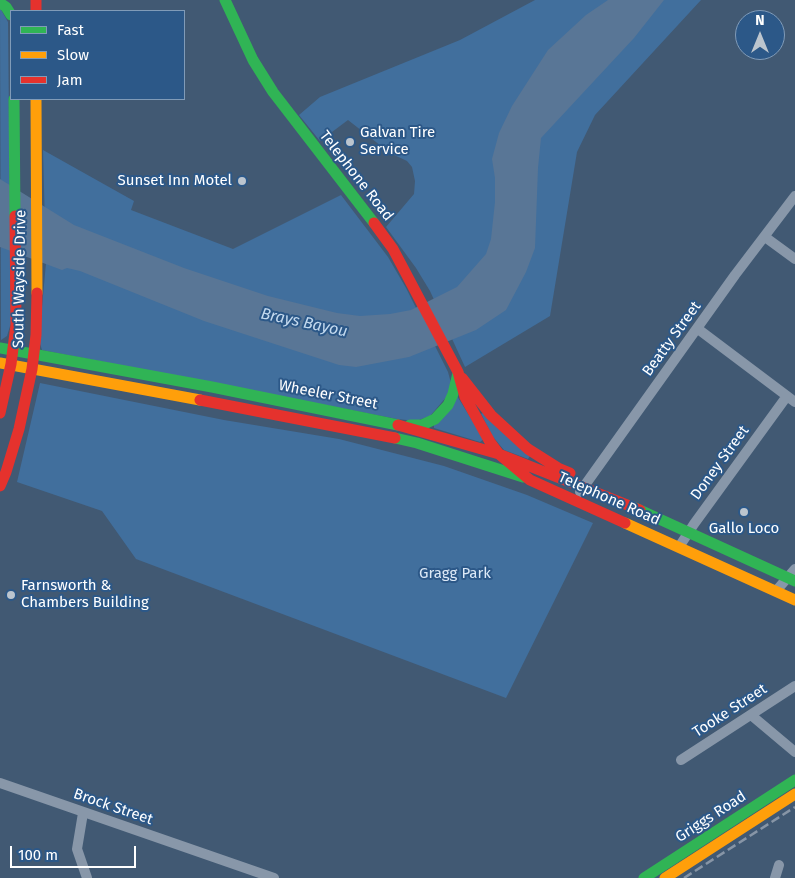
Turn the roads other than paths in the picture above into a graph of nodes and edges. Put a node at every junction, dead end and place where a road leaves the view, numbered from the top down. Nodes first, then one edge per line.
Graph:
1 (225, 0) edge
2 (0, 4) edge
3 (10, 13) edge
4 (14, 100) edge
5 (36, 100) edge
6 (795, 196) edge
7 (765, 237) junction
8 (795, 259) edge
9 (698, 329) junction
10 (0, 348) edge
11 (13, 350) junction
12 (34, 354) junction
13 (5, 364) edge
14 (32, 369) junction
15 (458, 373) junction
16 (791, 399) edge
17 (0, 413) edge
18 (402, 426) junction
19 (500, 454) junction
20 (3, 471) edge
21 (530, 480) junction
22 (585, 484) junction
23 (0, 486) edge
24 (575, 500) junction
25 (689, 531) junction
26 (679, 547) junction
27 (793, 576) edge
28 (776, 590) junction
29 (795, 600) edge
30 (795, 686) edge
31 (751, 714) junction
32 (795, 752) edge
33 (682, 760) dead end
34 (795, 780) edge
35 (0, 783) edge
36 (795, 794) edge
37 (84, 813) junction
38 (779, 865) dead end
39 (87, 878) edge
40 (274, 878) edge
41 (644, 878) edge
42 (665, 878) edge
43 (775, 878) edge

1 - 15 main road, Telephone Road
2 - 3 main road
4 - 11 main road, South Wayside Drive
5 - 12 main road, South Wayside Drive
6 - 7 street, Beatty Street
7 - 8 street
7 - 9 street, Beatty Street
9 - 16 street
9 - 22 street, Beatty Street
10 - 11 main road, Wheeler Street
11 - 12 main road, Wheeler Street
11 - 13 main road, South Wayside Drive
12 - 14 main road, South Wayside Drive
12 - 18 main road, Wheeler Street
13 - 14 main road, Wheeler Street
13 - 17 main road, South Wayside Drive
14 - 20 main road, South Wayside Drive
14 - 21 main road, Wheeler Street
15 - 18 main road
15 - 19 main road, Telephone Road
15 - 22 main road, Telephone Road
16 - 25 street, Doney Street
18 - 19 main road, Wheeler Street
19 - 21 main road, Telephone Road
19 - 22 main road, Wheeler Street
20 - 23 main road, South Wayside Drive
21 - 24 main road, Telephone Road
22 - 24 street, Beatty Street
22 - 25 main road, Telephone Road
24 - 26 main road, Telephone Road
25 - 26 street, Doney Street
25 - 27 main road, Telephone Road
26 - 28 main road, Telephone Road
27 - 28 street
28 - 29 main road, Telephone Road
30 - 31 street, Tooke Street
31 - 32 street
31 - 33 street, Tooke Street
34 - 41 main road, Griggs Road
35 - 37 street, Brock Street
36 - 42 main road, Griggs Road
37 - 39 street
37 - 40 street, Brock Street
38 - 43 street

